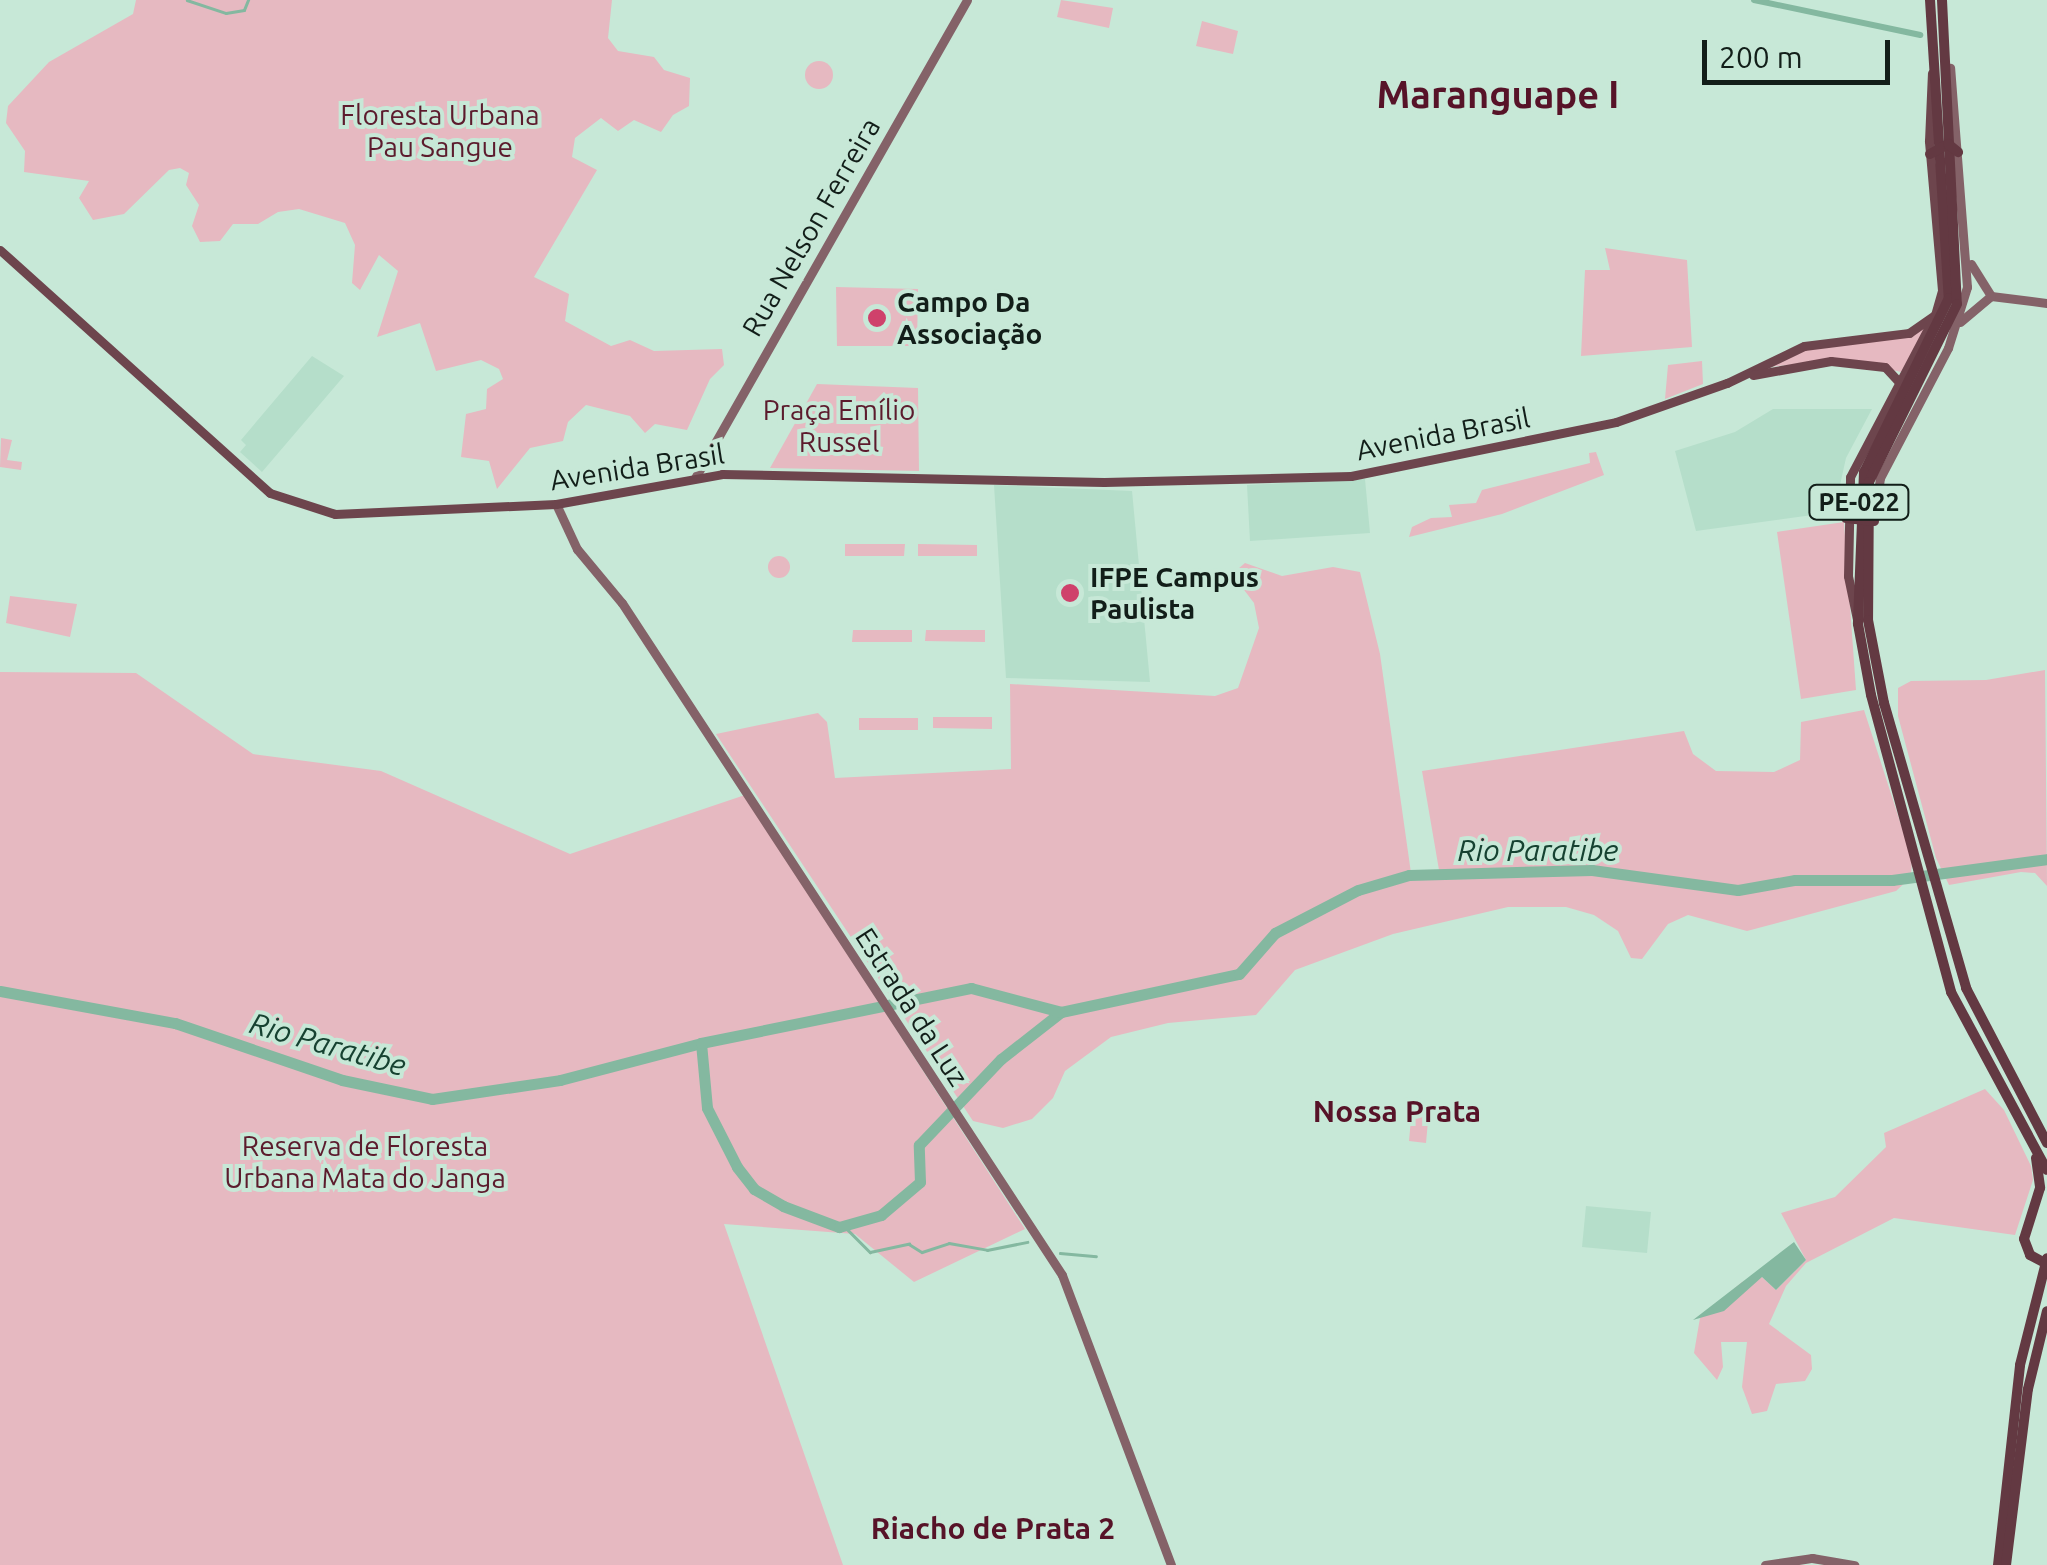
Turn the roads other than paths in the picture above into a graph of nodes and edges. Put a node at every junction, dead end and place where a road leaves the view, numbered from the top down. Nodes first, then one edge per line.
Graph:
1 (967, 0) edge
2 (1930, 0) edge
3 (1943, 4) edge
4 (1932, 73) junction
5 (1944, 145) junction
6 (1958, 152) junction
7 (1930, 154) junction
8 (0, 250) edge
9 (1966, 252) junction
10 (1941, 264) junction
11 (1951, 279) junction
12 (1992, 296) junction
13 (2047, 303) edge
14 (1935, 315) junction
15 (1958, 324) junction
16 (1898, 382) junction
17 (1727, 383) junction
18 (1915, 402) junction
19 (695, 478) junction
20 (556, 504) junction
21 (1861, 520) junction
22 (1924, 871) junction
23 (1930, 890) junction
24 (1993, 1033) junction
25 (1979, 1045) junction
26 (2031, 1138) junction
27 (2047, 1143) edge
28 (2047, 1170) edge
29 (2047, 1262) edge
30 (2047, 1312) edge
31 (1171, 1565) edge
32 (1765, 1565) edge
33 (1854, 1565) edge
34 (1998, 1565) edge
35 (2006, 1565) edge

1 - 19 main road, Rua Nelson Ferreira
2 - 4 highway, PE-022
3 - 5 highway, PE-022
3 - 6 main road
4 - 5 highway, PE-022
4 - 7 main road, PE-022
5 - 6 highway
5 - 7 highway
5 - 11 highway, PE-022
5 - 18 highway, PE-022
6 - 9 main road
7 - 10 main road, PE-022
8 - 20 main road, Avenida Brasil
9 - 12 main road
9 - 15 main road
10 - 11 highway
10 - 14 main road, PE-022
11 - 21 highway, PE-022
12 - 13 main road
12 - 15 main road
14 - 16 main road, PE-022
14 - 17 main road, Avenida Brasil
15 - 18 main road
16 - 17 main road, Avenida Brasil
16 - 21 main road, PE-022
17 - 19 main road, Avenida Brasil
18 - 21 highway, PE-022
19 - 20 main road, Avenida Brasil
20 - 31 main road, Estrada da Luz
21 - 22 highway, PE-022
21 - 22 highway, PE-022
22 - 23 highway, PE-022
23 - 24 highway, PE-022
23 - 25 highway, PE-022
24 - 25 highway
24 - 27 highway, PE-022
25 - 26 highway, PE-022
26 - 28 highway, PE-022
26 - 29 highway
29 - 34 highway
30 - 35 highway
32 - 33 main road

